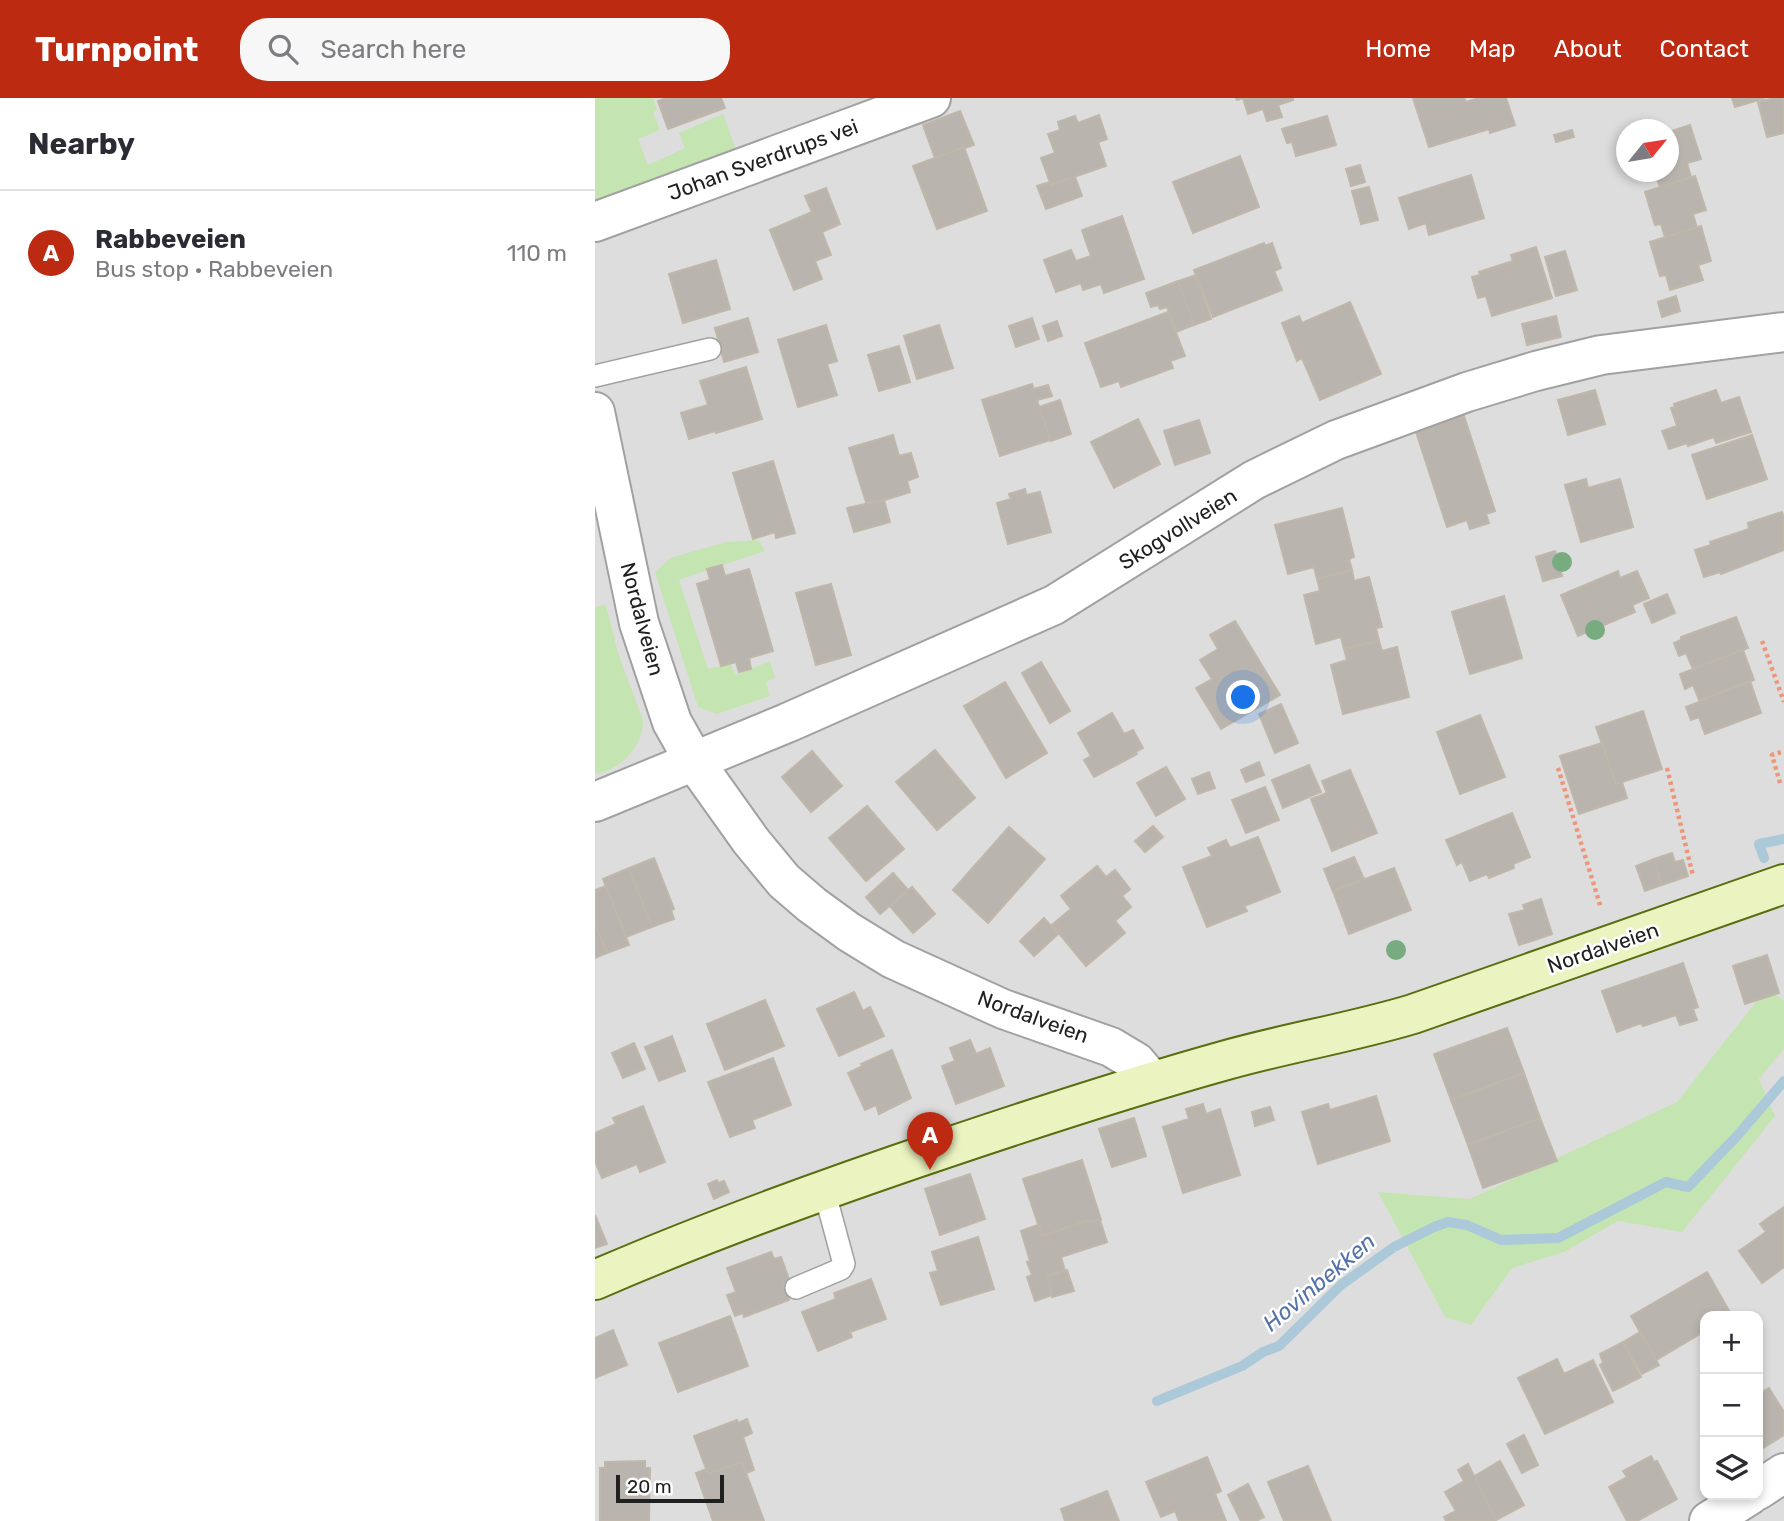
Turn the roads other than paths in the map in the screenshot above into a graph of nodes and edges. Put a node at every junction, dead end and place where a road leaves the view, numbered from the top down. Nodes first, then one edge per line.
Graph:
1 (931, 98) edge
2 (595, 222) edge
3 (1784, 332) edge
4 (711, 349) dead end
5 (595, 376) edge
6 (595, 412) edge
7 (694, 761) junction
8 (595, 802) edge
9 (1784, 884) edge
10 (1152, 1081) junction
11 (824, 1190) junction
12 (595, 1280) edge
13 (796, 1289) dead end
14 (1784, 1473) edge
15 (1763, 1487) edge
16 (1742, 1500) edge
17 (1709, 1521) edge

1 - 2 street, Johan Sverdrups vei
3 - 7 street, Skogvollveien
4 - 5 lane
6 - 7 street, Nordalveien
7 - 8 street, Skogvollveien
7 - 10 street, Nordalveien
9 - 10 street, Nordalveien
10 - 11 street
11 - 12 street
11 - 13 lane
14 - 15 street
16 - 17 street

